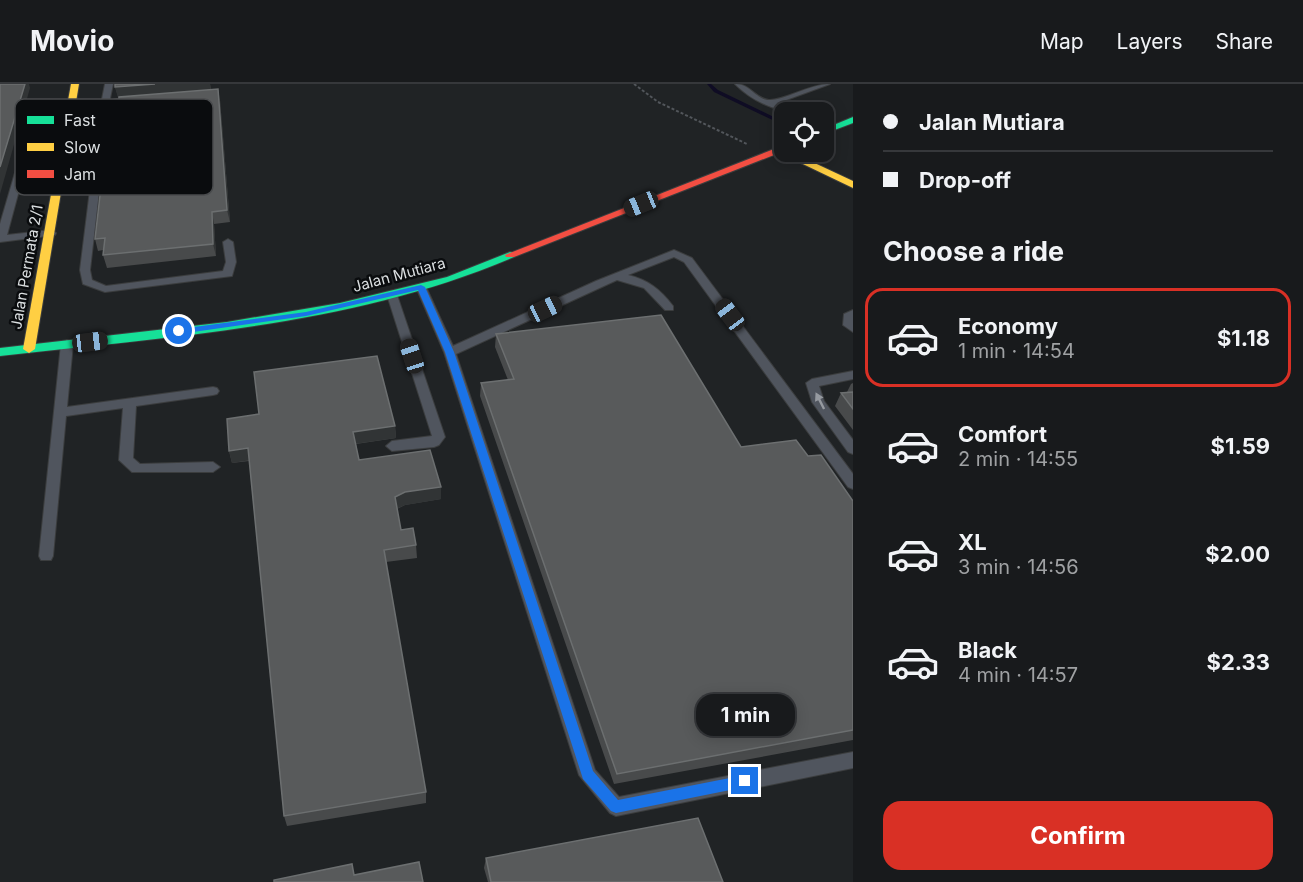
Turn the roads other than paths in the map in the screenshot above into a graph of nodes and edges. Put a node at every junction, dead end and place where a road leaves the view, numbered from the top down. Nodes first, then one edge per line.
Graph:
1 (75, 84) edge
2 (109, 84) edge
3 (739, 84) edge
4 (826, 84) edge
5 (812, 86) edge
6 (73, 99) edge
7 (106, 99) edge
8 (770, 104) junction
9 (774, 105) edge
10 (853, 120) edge
11 (834, 126) edge
12 (774, 154) edge
13 (808, 162) edge
14 (853, 185) edge
15 (15, 186) edge
16 (57, 195) edge
17 (94, 195) edge
18 (51, 233) junction
19 (0, 239) edge
20 (228, 242) dead end
21 (616, 276) junction
22 (421, 287) junction
23 (392, 295) junction
24 (669, 308) dead end
25 (853, 313) edge
26 (853, 329) edge
27 (67, 344) junction
28 (29, 349) junction
29 (0, 352) edge
30 (450, 352) junction
31 (853, 375) edge
32 (213, 391) dead end
33 (130, 402) junction
34 (62, 412) junction
35 (392, 446) dead end
36 (853, 449) edge
37 (213, 467) dead end
38 (853, 484) edge
39 (46, 556) dead end
40 (853, 760) edge

1 - 6 main road, Jalan Permata 2/1
2 - 7 lane
3 - 8 lane
4 - 5 lane
5 - 8 lane
8 - 9 lane
10 - 11 main road
12 - 22 main road, Jalan Mutiara
13 - 14 main road
15 - 19 lane
16 - 18 main road, Jalan Permata 2/1
17 - 20 lane
18 - 19 lane
18 - 28 main road, Jalan Permata 2/1
21 - 24 lane
21 - 30 lane
21 - 38 lane
22 - 23 main road, Jalan Mutiara
22 - 30 lane
23 - 27 main road, Jalan Mutiara
23 - 35 lane
25 - 26 lane
27 - 28 main road, Jalan Mutiara
27 - 34 lane
28 - 29 main road, Jalan Mutiara
30 - 40 lane
36 -> 31 lane
32 - 33 lane
33 - 34 lane
33 - 37 lane
34 - 39 lane

